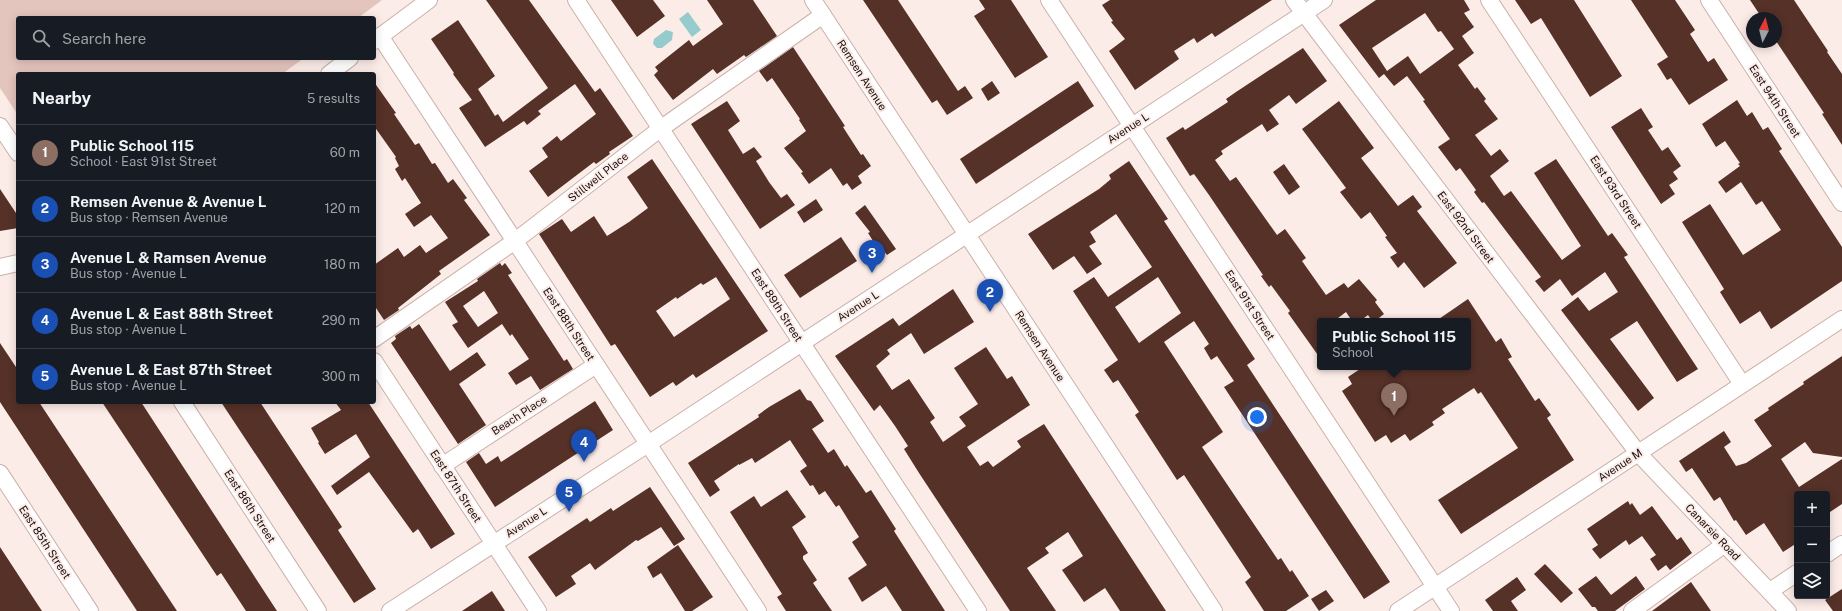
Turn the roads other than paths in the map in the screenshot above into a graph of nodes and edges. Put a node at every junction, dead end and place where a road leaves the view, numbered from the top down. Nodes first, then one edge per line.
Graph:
1 (429, 0) edge
2 (576, 0) edge
3 (813, 0) edge
4 (1049, 0) edge
5 (1294, 0) edge
6 (1324, 0) edge
7 (1489, 0) edge
8 (1709, 0) edge
9 (1304, 14) junction
10 (822, 15) junction
11 (377, 38) edge
12 (347, 60) edge
13 (332, 72) edge
14 (0, 126) edge
15 (1132, 126) junction
16 (660, 129) junction
17 (16, 150) edge
18 (1842, 203) edge
19 (967, 235) junction
20 (515, 241) junction
21 (16, 263) edge
22 (0, 267) edge
23 (1842, 319) edge
24 (376, 338) edge
25 (802, 343) junction
26 (376, 364) edge
27 (596, 365) junction
28 (1742, 384) junction
29 (183, 404) edge
30 (648, 444) junction
31 (1638, 453) junction
32 (442, 466) junction
33 (0, 473) edge
34 (493, 543) junction
35 (1725, 544) junction
36 (1842, 544) edge
37 (1830, 552) edge
38 (1794, 575) edge
39 (1435, 587) junction
40 (1770, 591) junction
41 (90, 611) edge
42 (318, 611) edge
43 (390, 611) edge
44 (538, 611) edge
45 (758, 611) edge
46 (978, 611) edge
47 (1214, 611) edge
48 (1398, 611) edge
49 (1451, 611) edge
50 (1632, 611) edge
51 (1788, 611) edge

1 - 11 street
2 - 16 street, East 89th Street
3 - 10 street, Remsen Avenue
4 - 15 street, East 91st Street
5 - 9 street, East 92nd Street
6 - 9 street, Avenue L
7 - 28 street, East 93rd Street
8 - 18 street, East 94th Street
9 - 15 street, Avenue L
9 - 31 street, East 92nd Street
10 - 16 street, Stillwell Place
10 - 19 street, Remsen Avenue
11 - 20 street, East 88th Street
12 - 13 street
14 - 17 street
15 - 19 street, Avenue L
15 - 39 street, East 91st Street
16 - 20 street, Stillwell Place
16 - 25 street, East 89th Street
19 - 25 street, Avenue L
19 - 47 street, Remsen Avenue
20 - 24 street, Stillwell Place
20 - 27 street, East 88th Street
21 - 22 street
23 - 28 street, Avenue M
25 - 30 street, Avenue L
25 - 46 street, East 89th Street
26 - 32 street, East 87th Street
27 - 30 street, East 88th Street
27 - 32 street, Beach Place
28 - 31 street, Avenue M
29 - 42 street, East 86th Street
30 - 34 street, Avenue L
30 - 45 street, East 88th Street
31 - 35 street, Canarsie Road
31 - 39 street, Avenue M
32 - 34 street, East 87th Street
33 - 41 street, East 85th Street
34 - 43 street, Avenue L
34 - 44 street, East 87th Street
35 - 40 street, Canarsie Road
35 - 50 street
36 - 37 street
38 - 40 street
39 - 48 street, Avenue M
39 - 49 street, East 91st Street
40 - 51 street, Canarsie Road

